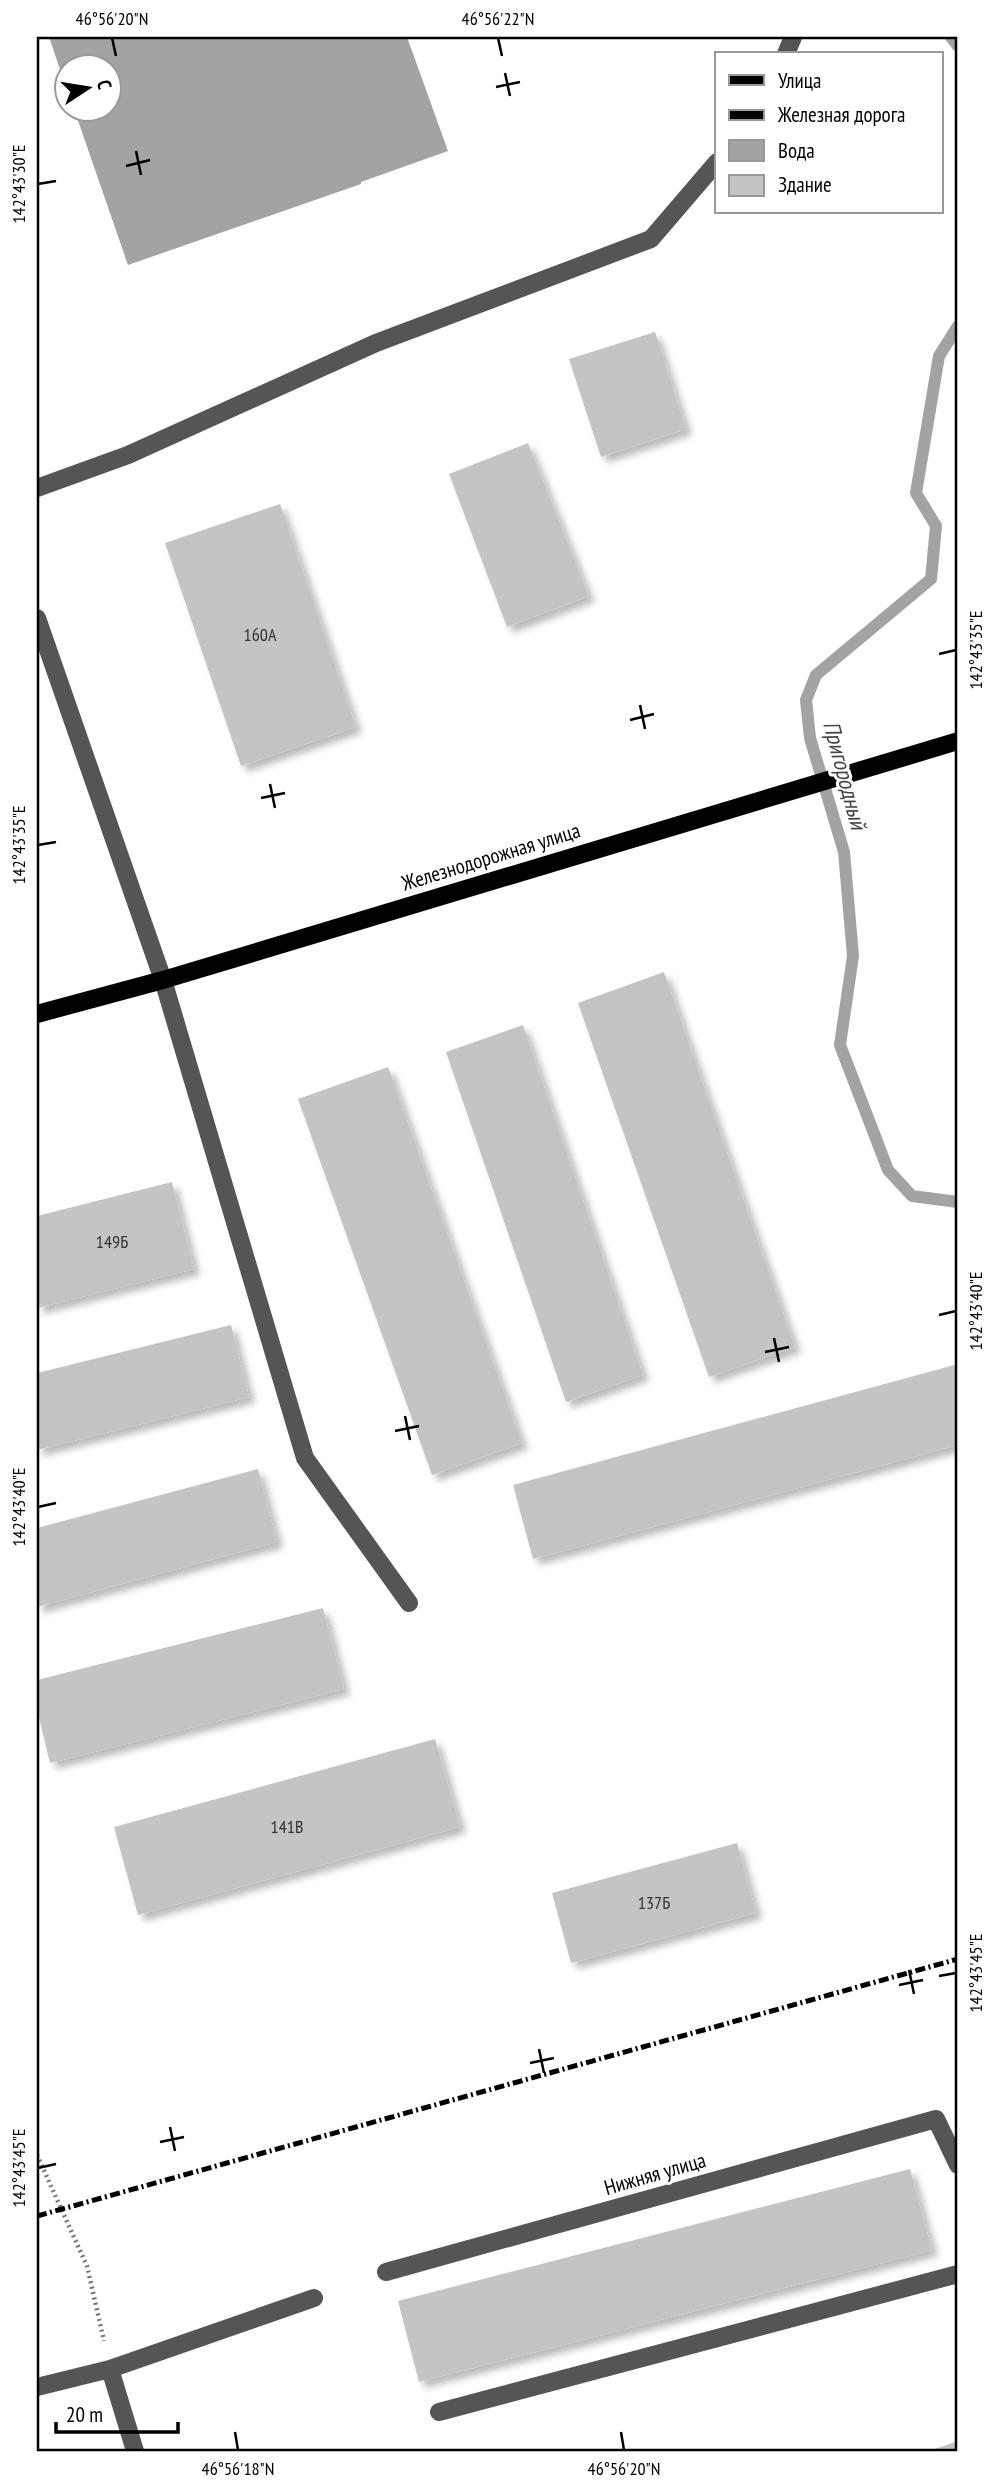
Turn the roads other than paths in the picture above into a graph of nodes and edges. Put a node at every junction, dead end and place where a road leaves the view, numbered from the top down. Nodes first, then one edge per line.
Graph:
1 (715, 164) edge
2 (37, 488) edge
3 (37, 618) edge
4 (958, 741) edge
5 (163, 980) junction
6 (37, 1014) edge
7 (409, 1603) dead end
8 (958, 2165) edge
9 (386, 2272) dead end
10 (958, 2274) edge
11 (314, 2298) dead end
12 (110, 2369) junction
13 (37, 2387) edge
14 (439, 2412) dead end
15 (135, 2451) edge

1 - 2 street
3 - 5 street
4 - 5 main road, Железнодорожная улица
5 - 6 main road, Железнодорожная улица
5 - 7 street
8 - 9 street, Нижняя улица
10 - 14 street
11 - 12 street
12 - 13 street
12 - 15 street

